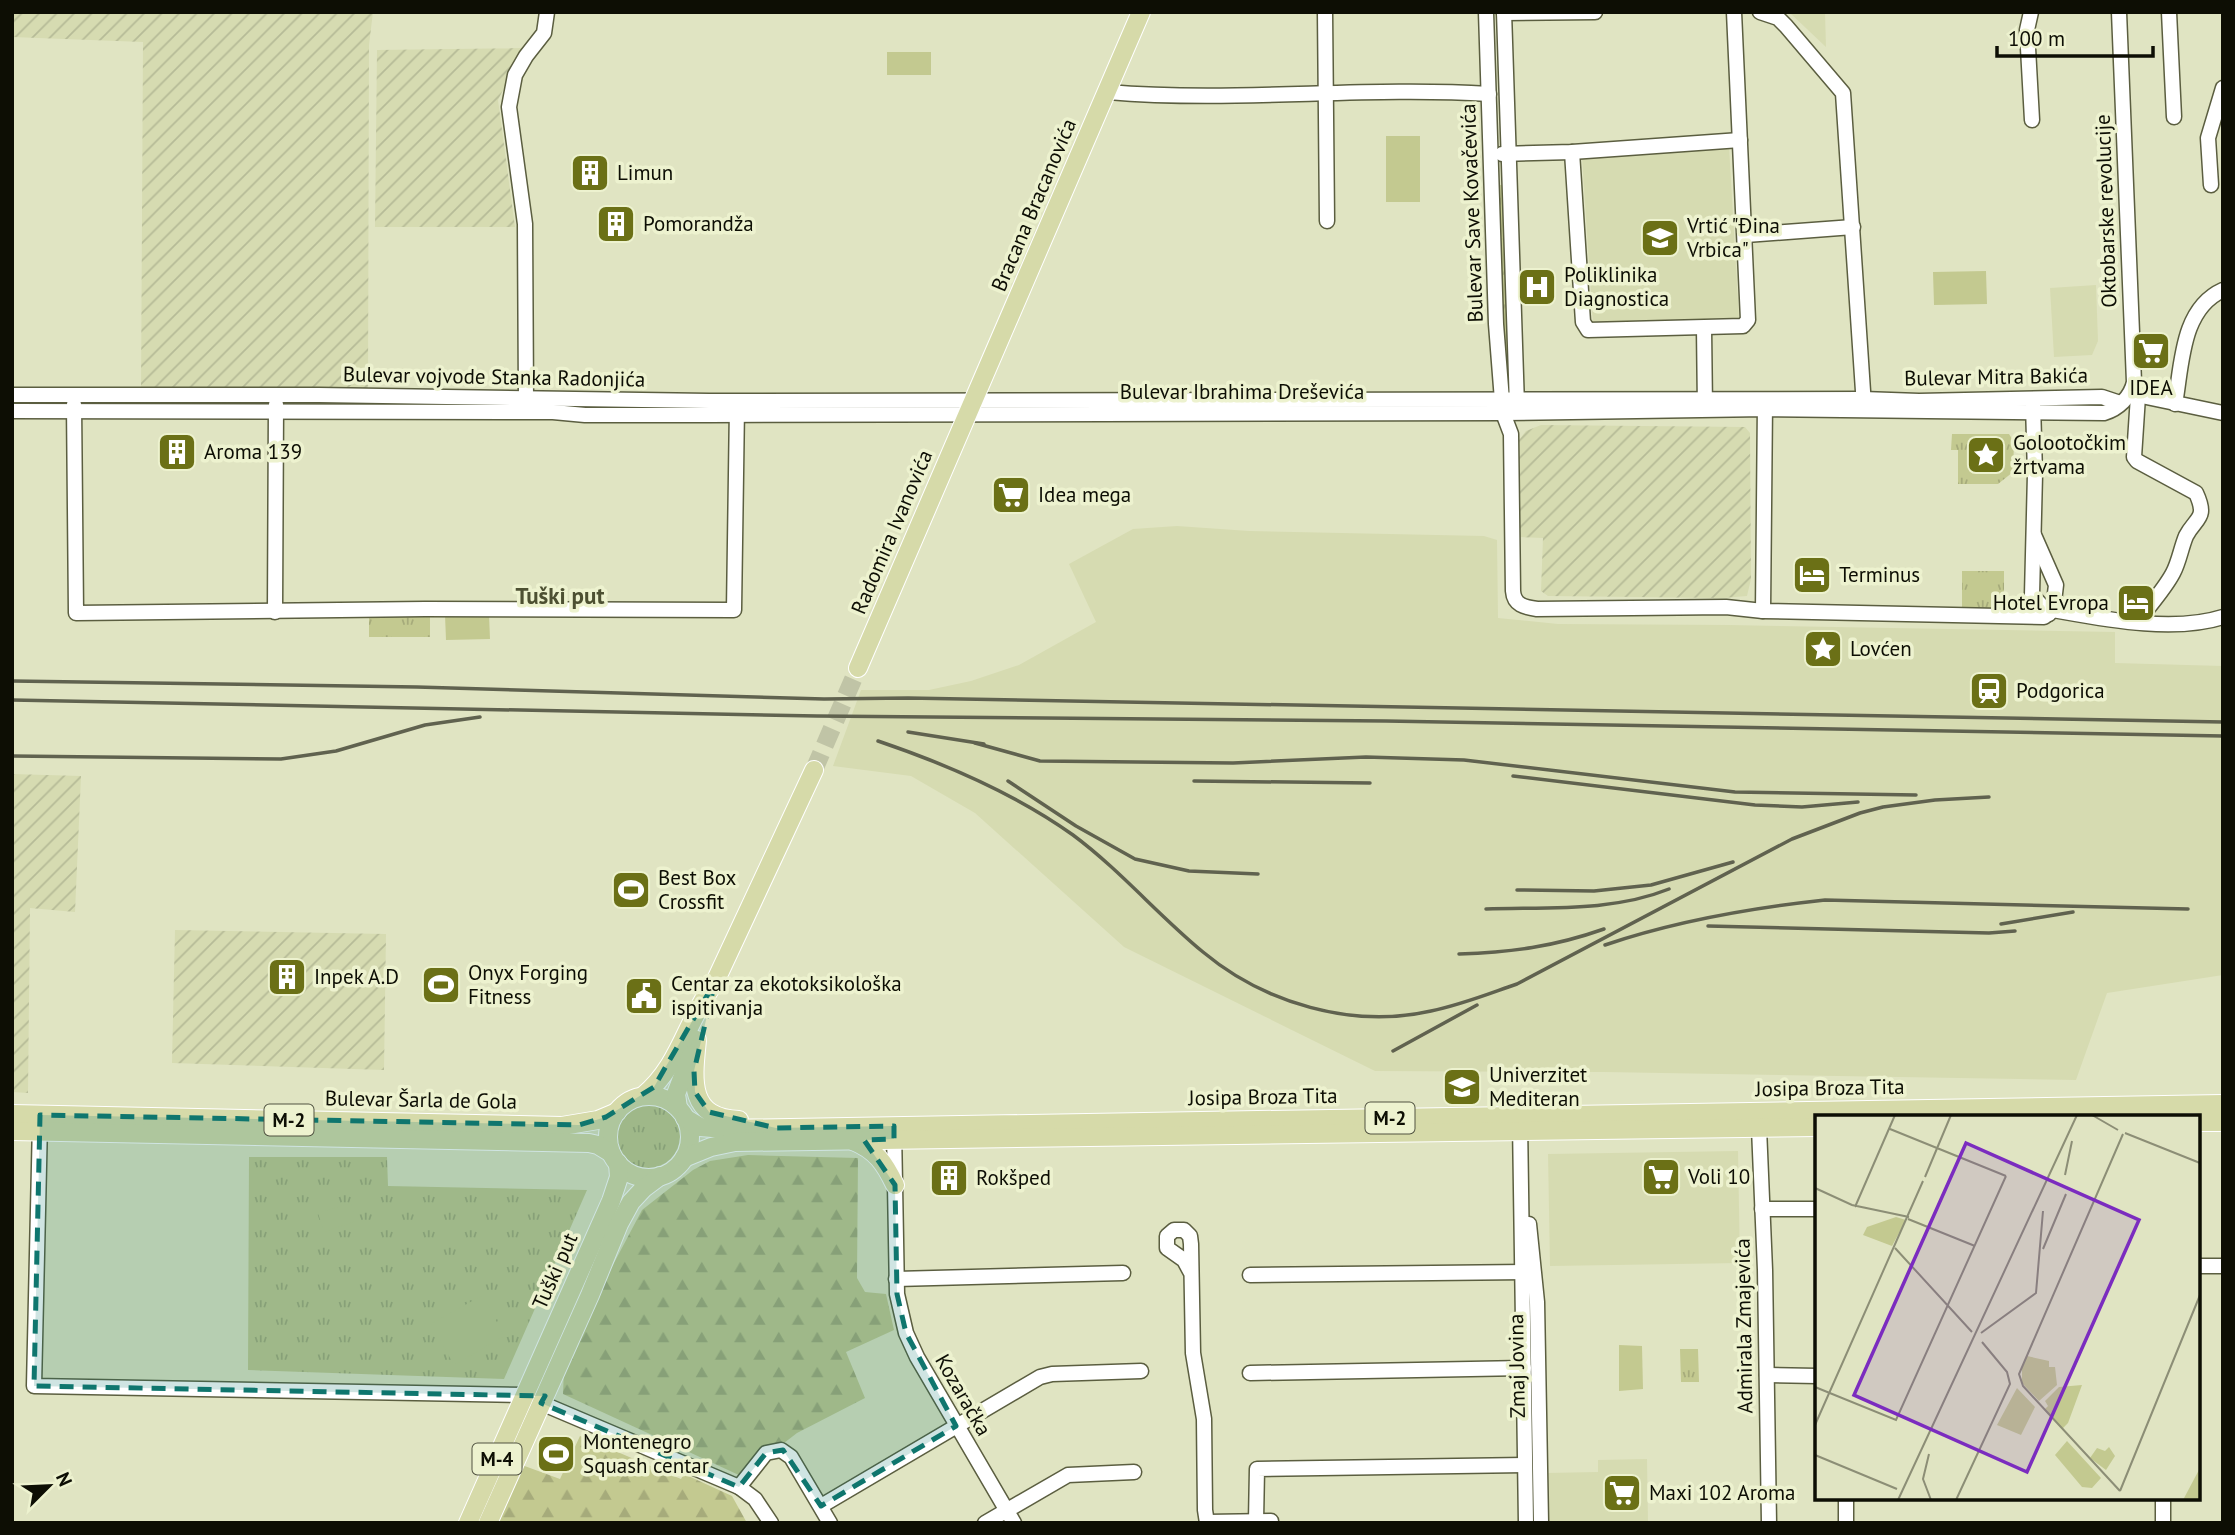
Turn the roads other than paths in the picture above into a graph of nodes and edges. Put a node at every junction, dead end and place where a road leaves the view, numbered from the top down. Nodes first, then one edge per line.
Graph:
1 (547, 12) edge
2 (1141, 12) edge
3 (1325, 12) edge
4 (1486, 12) edge
5 (1595, 12) edge
6 (1734, 12) edge
7 (1760, 12) edge
8 (2031, 12) edge
9 (2119, 12) edge
10 (2169, 12) edge
11 (1504, 13) edge
12 (2223, 88) edge
13 (1108, 92) junction
14 (1328, 92) junction
15 (1489, 94) junction
16 (2174, 117) dead end
17 (2032, 120) dead end
18 (1740, 140) junction
19 (1572, 152) junction
20 (1509, 154) junction
21 (1490, 155) junction
22 (2210, 186) dead end
23 (1328, 221) dead end
24 (1853, 227) junction
25 (1746, 235) junction
26 (2223, 290) edge
27 (1704, 328) junction
28 (12, 395) edge
29 (73, 395) junction
30 (276, 396) junction
31 (2130, 398) junction
32 (526, 400) junction
33 (1765, 404) junction
34 (1864, 404) junction
35 (2175, 404) junction
36 (1705, 405) junction
37 (1510, 406) junction
38 (2033, 406) junction
39 (971, 407) junction
40 (736, 408) junction
41 (12, 411) edge
42 (74, 411) junction
43 (277, 411) junction
44 (2223, 413) edge
45 (2034, 535) junction
46 (2032, 595) junction
47 (1763, 611) junction
48 (275, 612) junction
49 (2051, 612) junction
50 (2017, 617) junction
51 (2223, 617) edge
52 (2137, 622) junction
53 (858, 668) tunnel mouth
54 (814, 770) tunnel mouth
55 (715, 982) junction
56 (697, 1040) junction
57 (643, 1096) junction
58 (2223, 1104) edge
59 (2161, 1111) edge
60 (617, 1112) junction
61 (682, 1113) junction
62 (12, 1114) edge
63 (1964, 1115) edge
64 (1815, 1118) edge
65 (2200, 1122) edge
66 (2223, 1122) edge
67 (40, 1123) junction
68 (1520, 1124) junction
69 (1815, 1127) edge
70 (776, 1128) junction
71 (1759, 1128) junction
72 (12, 1131) edge
73 (391, 1131) junction
74 (894, 1133) junction
75 (849, 1140) junction
76 (615, 1158) junction
77 (684, 1158) junction
78 (660, 1176) junction
79 (895, 1185) junction
80 (1762, 1209) junction
81 (1815, 1209) edge
82 (2200, 1266) edge
83 (2223, 1266) edge
84 (1528, 1272) junction
85 (1123, 1273) dead end
86 (1191, 1273) dead end
87 (1250, 1275) dead end
88 (896, 1279) junction
89 (1524, 1368) junction
90 (1141, 1371) dead end
91 (1250, 1373) dead end
92 (1767, 1376) junction
93 (1815, 1376) edge
94 (533, 1399) junction
95 (956, 1426) junction
96 (1525, 1465) junction
97 (1134, 1472) dead end
98 (739, 1487) junction
99 (1846, 1500) edge
100 (2164, 1500) edge
101 (821, 1506) junction
102 (1006, 1510) junction
103 (1207, 1522) edge
104 (1264, 1522) edge
105 (468, 1523) edge
106 (488, 1523) edge
107 (771, 1523) edge
108 (830, 1523) edge
109 (985, 1523) edge
110 (1014, 1523) edge
111 (1526, 1523) edge
112 (1541, 1523) edge
113 (1769, 1523) edge
114 (1846, 1523) edge
115 (2164, 1523) edge

1 - 32 street
2 - 13 main road, Bracana Bracanovića
3 - 14 street
4 - 15 street, Bulevar Save Kovačevića
5 - 11 street
6 - 18 street
7 - 24 street
8 - 17 street
9 - 31 street, Oktobarske revolucije
10 - 16 street
11 - 20 street, Bulevar Save Kovačevića
12 - 22 street
13 - 14 street
13 - 39 main road, Bracana Bracanovića
14 - 15 street
14 - 23 street
15 - 21 street, Bulevar Save Kovačevića
18 - 19 street
18 - 25 street
19 - 20 street
19 - 27 street
20 - 21 street
20 - 37 street, Bulevar Save Kovačevića
21 - 37 street, Bulevar Save Kovačevića
24 - 25 street
24 - 34 street
25 - 27 street
26 - 35 street
27 - 36 street
28 - 29 street, Bulevar vojvode Stanka Radonjića
29 - 30 street, Bulevar vojvode Stanka Radonjića
29 - 42 street
30 - 32 street, Bulevar vojvode Stanka Radonjića
30 - 43 street
31 - 35 street
31 - 38 street, Bulevar Mitra Bakića
31 - 52 street, Oktobarske revolucije
32 - 40 street, Bulevar vojvode Stanka Radonjića
33 - 34 street, Bulevar Mitra Bakića
33 - 36 street, Bulevar Mitra Bakića
33 - 47 street
34 - 38 street, Bulevar Mitra Bakića
35 - 44 street
36 - 37 street, Bulevar Mitra Bakića
37 - 39 street, Bulevar Ibrahima Dreševića
37 - 47 street
38 - 45 street
39 - 40 street, Bulevar vojvode Stanka Radonjića
39 - 53 main road, Radomira Ivanovića
40 - 43 street, Bulevar vojvode Stanka Radonjića
40 - 48 street
41 - 42 street, Bulevar vojvode Stanka Radonjića
42 - 43 street, Bulevar vojvode Stanka Radonjića
42 - 48 street
43 - 48 street
45 - 46 street
45 - 49 street
46 - 49 street
46 - 50 street
47 - 50 street
49 - 50 street
49 - 52 street
51 - 52 street
54 - 55 main road
55 - 56 main road
55 - 57 main road
56 - 61 main road
56 - 70 main road
57 - 60 main road, M-2
57 - 61 main road, M-2
58 - 59 main road, Josipa Broza Tita / M-2
59 - 63 main road, Josipa Broza Tita / M-2
60 - 73 main road, Bulevar Šarla de Gola / M-2
60 - 76 main road
61 - 70 main road, Josipa Broza Tita / M-2
61 - 77 main road
62 - 67 main road, Bulevar Šarla de Gola / M-2
64 - 68 main road, Josipa Broza Tita / M-2
65 - 66 main road
67 - 72 main road, Bulevar Šarla de Gola / M-2
67 - 73 main road, Bulevar Šarla de Gola / M-2
67 - 94 street
68 - 71 main road, Josipa Broza Tita / M-2
68 - 74 main road, Josipa Broza Tita / M-2
68 - 84 street, Zmaj Jovina
69 - 71 main road, Josipa Broza Tita / M-2
70 - 74 main road, Josipa Broza Tita / M-2
71 - 80 street, Admirala Zmajevića
73 - 76 main road, Bulevar Šarla de Gola / M-2
74 - 75 main road, Josipa Broza Tita / M-2
74 - 79 street, Kozaračka
75 - 77 main road, Josipa Broza Tita / M-2
75 - 79 main road
76 - 78 main road, M-2
76 - 94 main road, Tuški put / M-4
77 - 78 main road, M-2
78 - 94 main road, Tuški put / M-4
79 - 88 street, Kozaračka
80 - 81 street
80 - 92 street, Admirala Zmajevića
82 - 83 street
84 - 87 street
84 - 89 street, Zmaj Jovina
84 - 112 street, Zmaj Jovina
85 - 88 street
86 - 103 street
88 - 95 street, Kozaračka
89 - 91 street
89 - 96 street, Zmaj Jovina
90 - 95 street
92 - 93 street
92 - 113 street, Admirala Zmajevića
94 - 98 street
94 - 105 main road, M-4
94 - 106 main road, M-4
95 - 101 street
95 - 102 street, Kozaračka
96 - 104 street
96 - 111 street, Zmaj Jovina
97 - 102 street
98 - 101 street
98 - 107 street
99 - 114 street
100 - 115 street
101 - 108 street
102 - 109 street
102 - 110 street, Kozaračka
103 - 104 street

